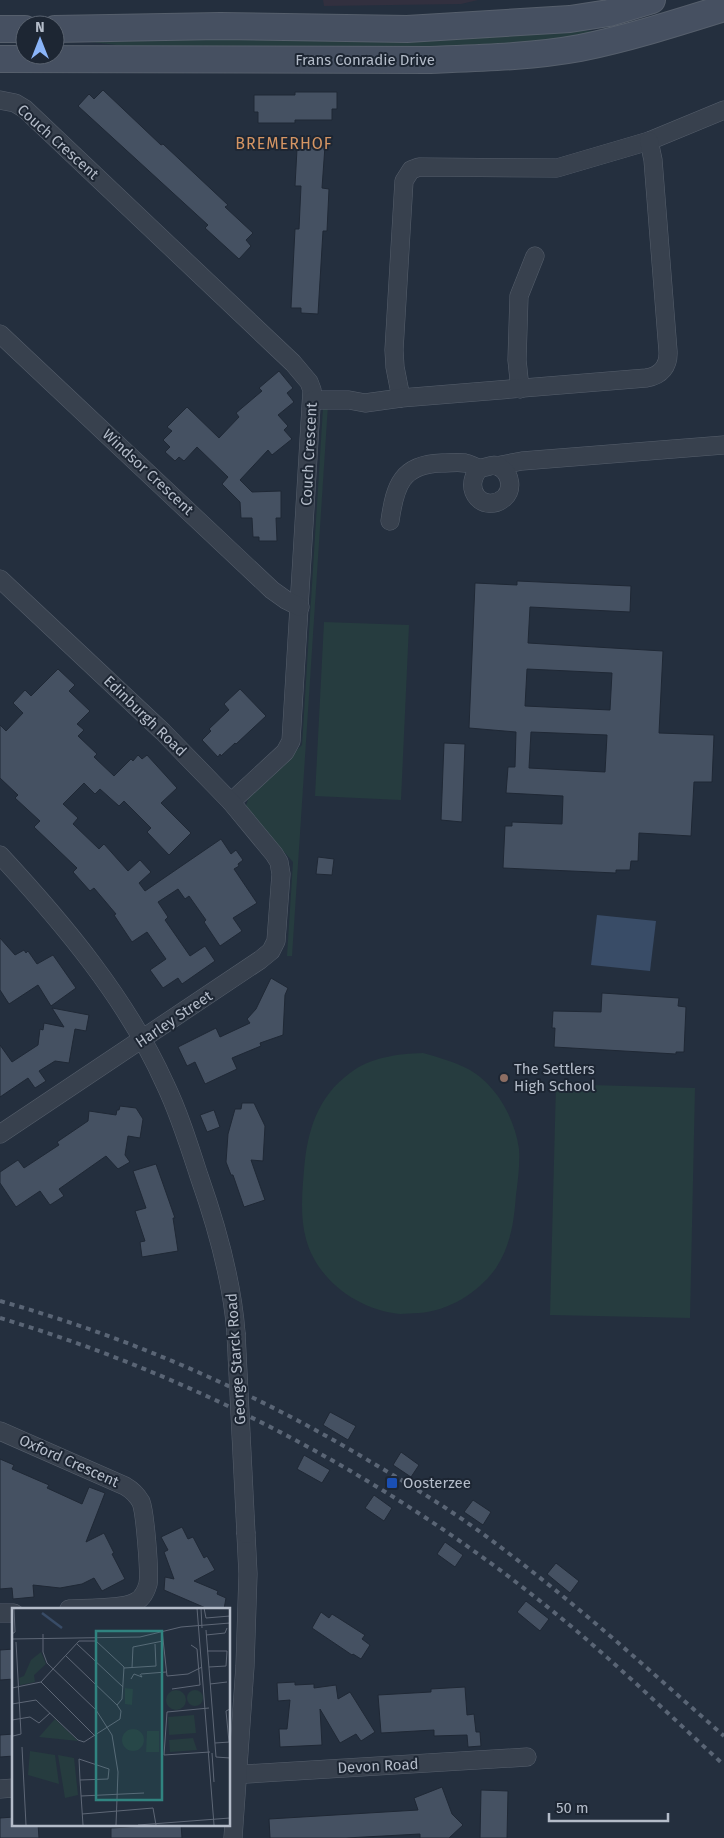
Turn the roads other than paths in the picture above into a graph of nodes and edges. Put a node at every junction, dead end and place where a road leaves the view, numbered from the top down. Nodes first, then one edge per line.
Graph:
1 (652, 0) edge
2 (724, 8) edge
3 (0, 29) edge
4 (15, 29) edge
5 (65, 29) edge
6 (0, 59) edge
7 (0, 100) edge
8 (724, 110) edge
9 (650, 141) junction
10 (535, 256) dead end
11 (0, 334) edge
12 (520, 389) junction
13 (401, 398) junction
14 (313, 400) junction
15 (724, 445) edge
16 (390, 520) dead end
17 (0, 580) edge
18 (300, 607) junction
19 (231, 802) junction
20 (0, 855) edge
21 (279, 862) joint
22 (143, 1040) junction
23 (0, 1134) edge
24 (0, 1430) edge
25 (85, 1608) edge
26 (527, 1758) dead end
27 (233, 1775) edge
28 (233, 1838) edge

1 - 5 main road, Frans Conradie Drive
2 - 6 main road, Frans Conradie Drive
3 - 4 main road
7 - 14 street, Couch Crescent
8 - 9 street
9 - 12 street
9 - 13 street
10 - 12 street
11 - 18 street, Windsor Crescent
12 - 13 street
13 - 14 street
14 - 18 street, Couch Crescent
15 - 16 street
17 - 19 street, Edinburgh Road
18 - 19 street, Couch Crescent
19 - 21 street, Edinburgh Road
20 - 22 street, George Starck Road
21 - 22 street, Harley Street
22 - 23 street, Harley Street
22 - 27 street, George Starck Road, bridge
24 - 25 street, Oxford Crescent
26 - 27 street, Devon Road
27 - 28 street, George Starck Road

